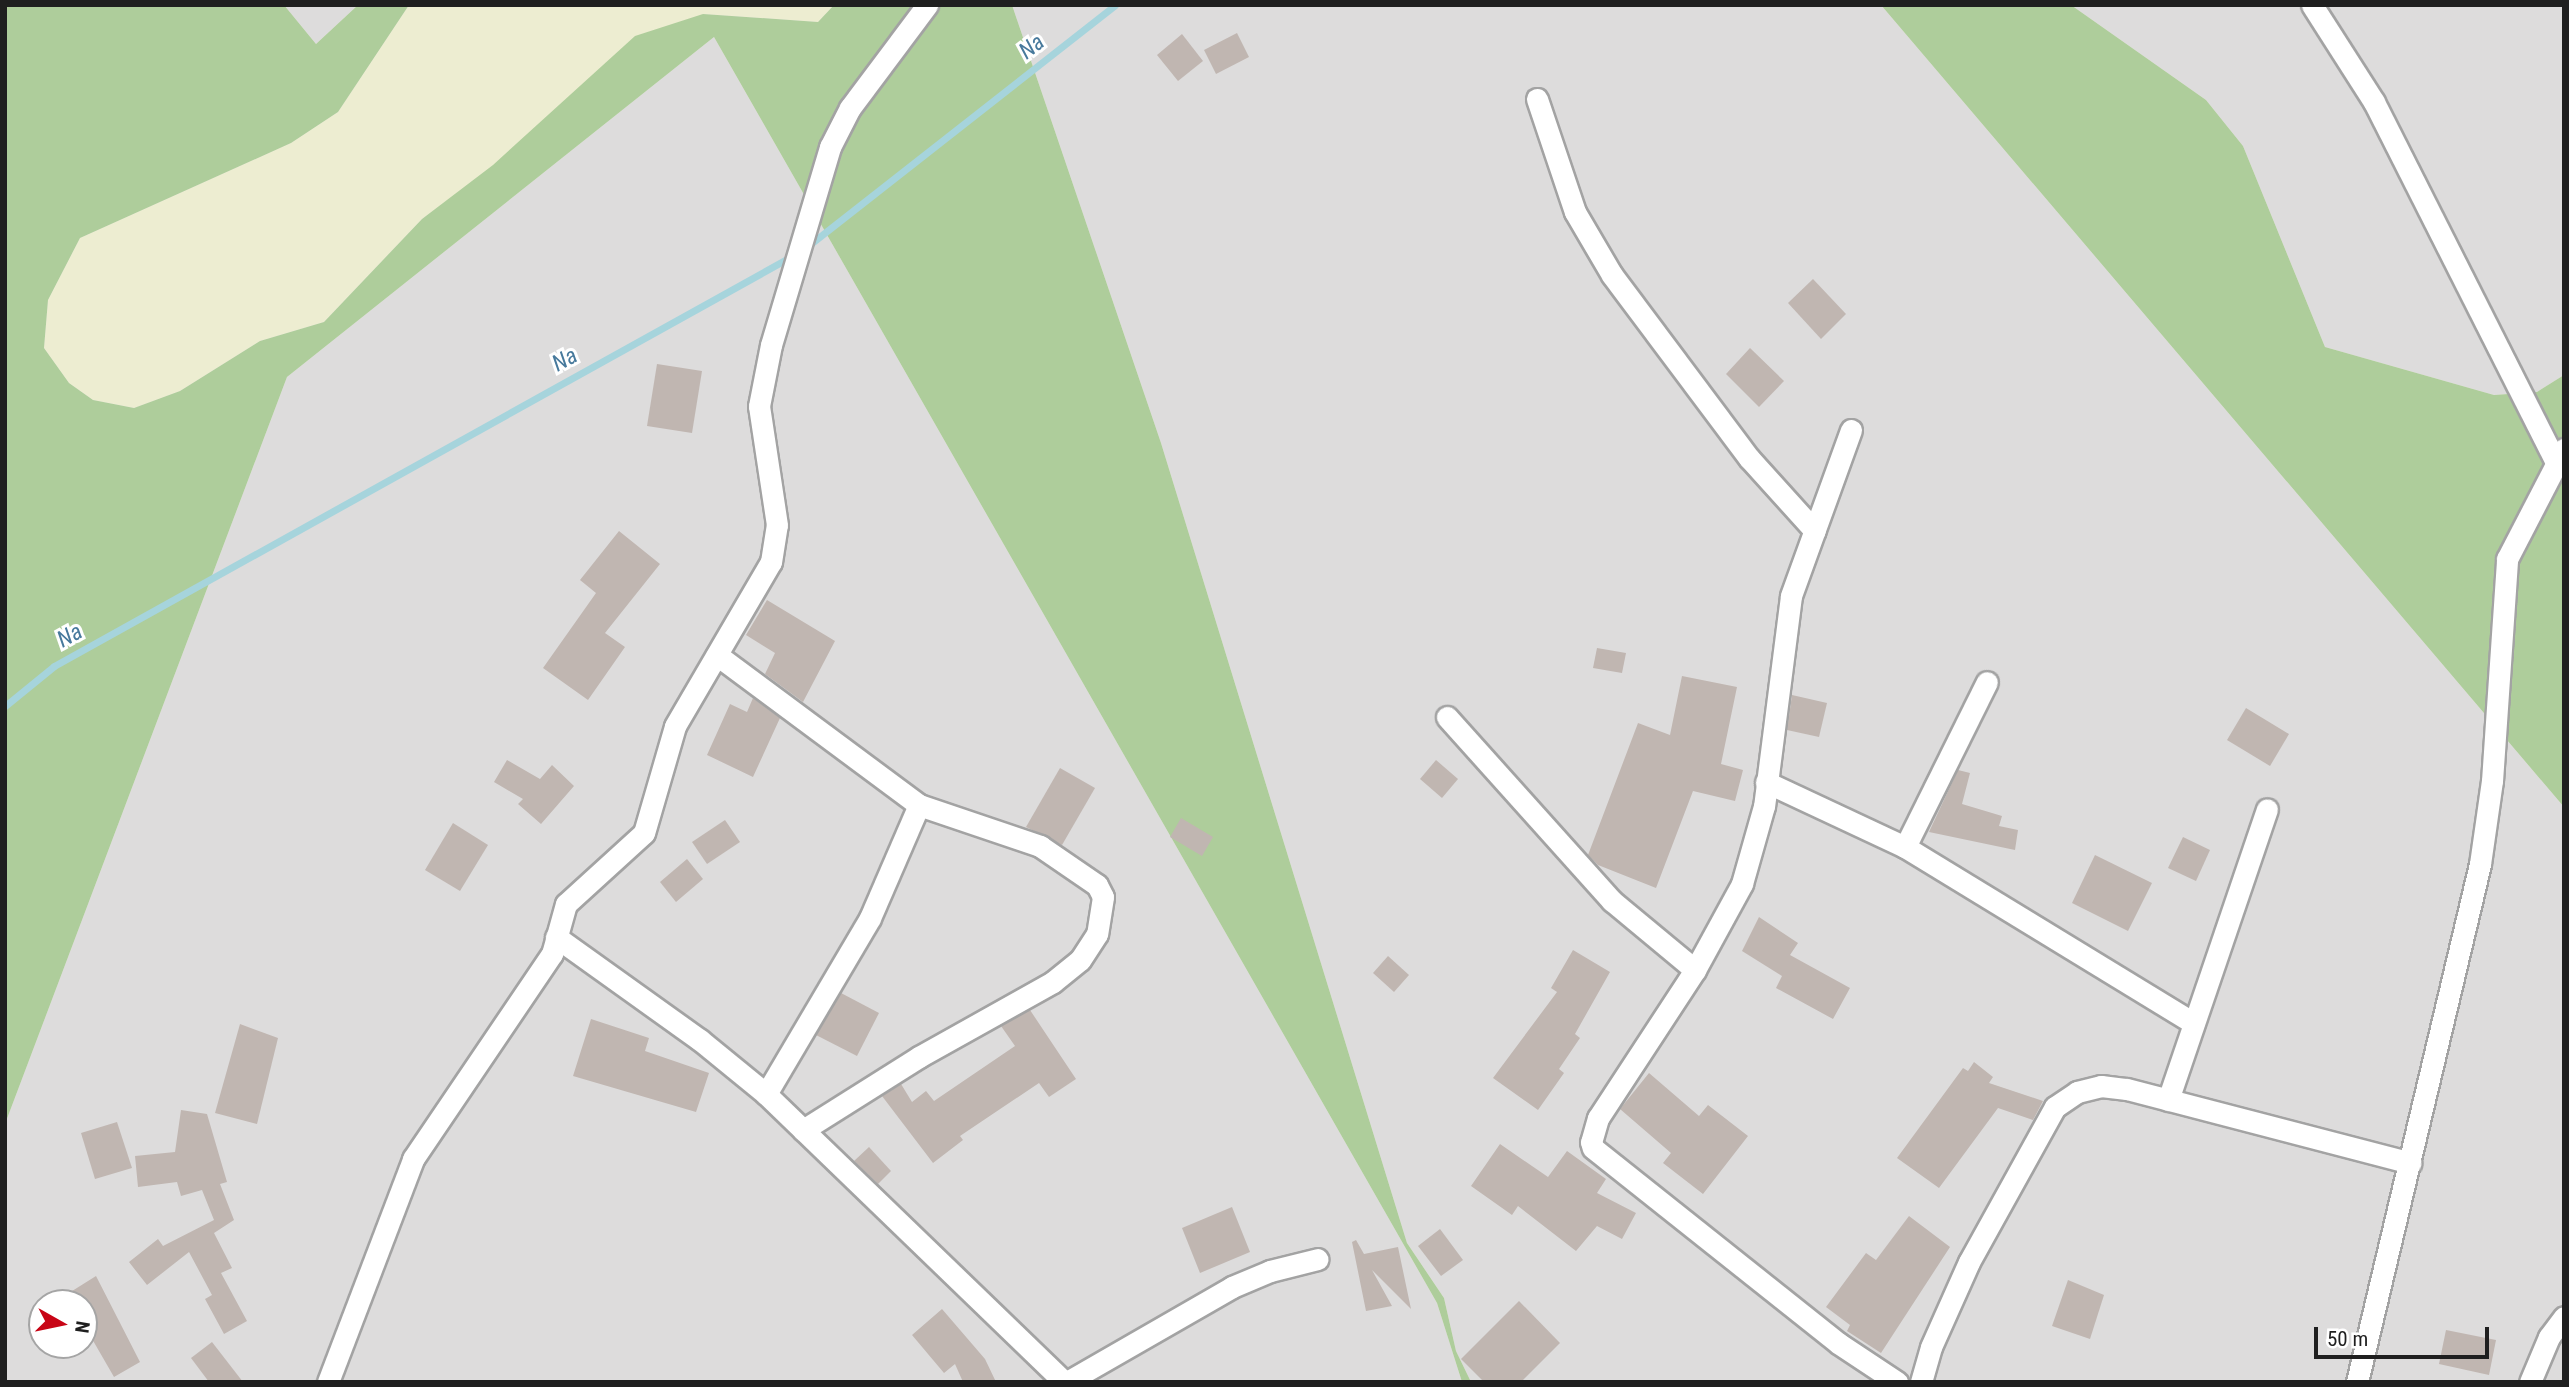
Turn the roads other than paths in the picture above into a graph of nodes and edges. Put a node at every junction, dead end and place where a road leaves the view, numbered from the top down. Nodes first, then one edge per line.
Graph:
1 (927, 5) edge
2 (2312, 5) edge
3 (1537, 99) dead end
4 (1851, 430) dead end
5 (2560, 456) edge
6 (1815, 531) junction
7 (717, 655) junction
8 (1987, 682) dead end
9 (1447, 717) dead end
10 (1766, 782) junction
11 (919, 805) junction
12 (2267, 809) dead end
13 (1905, 847) junction
14 (556, 937) junction
15 (1695, 970) junction
16 (2193, 1023) junction
17 (766, 1094) junction
18 (2168, 1100) junction
19 (803, 1130) junction
20 (2411, 1163) junction
21 (1318, 1259) dead end
22 (2564, 1317) edge
23 (328, 1382) edge
24 (1065, 1382) edge
25 (1897, 1382) edge
26 (1921, 1382) edge
27 (2357, 1382) edge
28 (2530, 1382) edge

1 - 7 street
2 - 5 street
3 - 6 street
4 - 6 street
5 - 20 street
6 - 10 street
7 - 11 street
7 - 14 street
8 - 13 street
9 - 15 street
10 - 13 street
10 - 15 street
11 - 17 street
11 - 19 street
12 - 16 street
13 - 16 street
14 - 17 street
14 - 23 street
15 - 25 street
16 - 18 street
17 - 19 street
18 - 20 street
18 - 26 street
19 - 24 street
20 - 27 street
21 - 24 street
22 - 28 street

